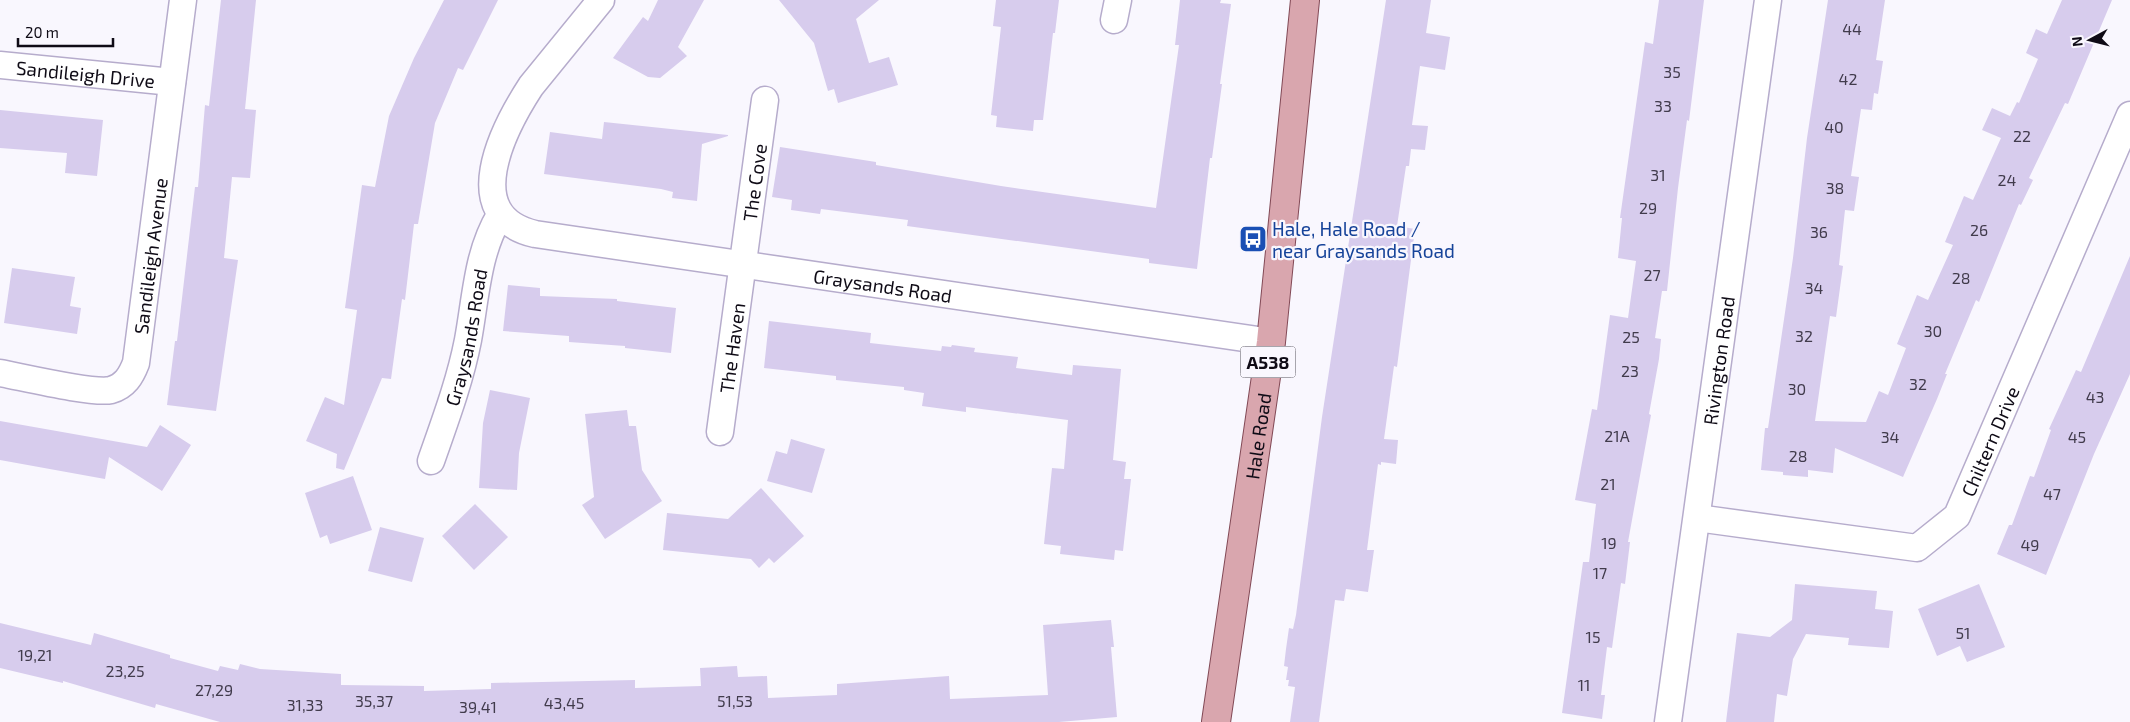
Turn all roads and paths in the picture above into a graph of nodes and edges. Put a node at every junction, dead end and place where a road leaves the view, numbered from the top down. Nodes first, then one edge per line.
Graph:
1 (183, 0) edge
2 (601, 0) edge
3 (1305, 0) edge
4 (1768, 0) edge
5 (0, 66) edge
6 (172, 82) junction
7 (765, 100) dead end
8 (2130, 115) edge
9 (500, 215) junction
10 (744, 263) junction
11 (1271, 342) junction
12 (0, 373) edge
13 (720, 432) dead end
14 (432, 461) dead end
15 (1697, 518) junction
16 (1216, 722) edge
17 (1668, 722) edge

1 - 6 street, Sandileigh Avenue
2 - 9 street
3 - 11 main road, Hale Road / A538
4 - 15 street, Rivington Road
5 - 6 street, Sandileigh Drive
6 - 12 street, Sandileigh Avenue
7 - 10 street, The Cove
8 - 15 street, Chiltern Drive
9 - 10 street, Graysands Road
9 - 14 street, Graysands Road
10 - 11 street, Graysands Road
10 - 13 street, The Haven
11 - 16 main road, Hale Road / A538
15 - 17 street, Rivington Road

